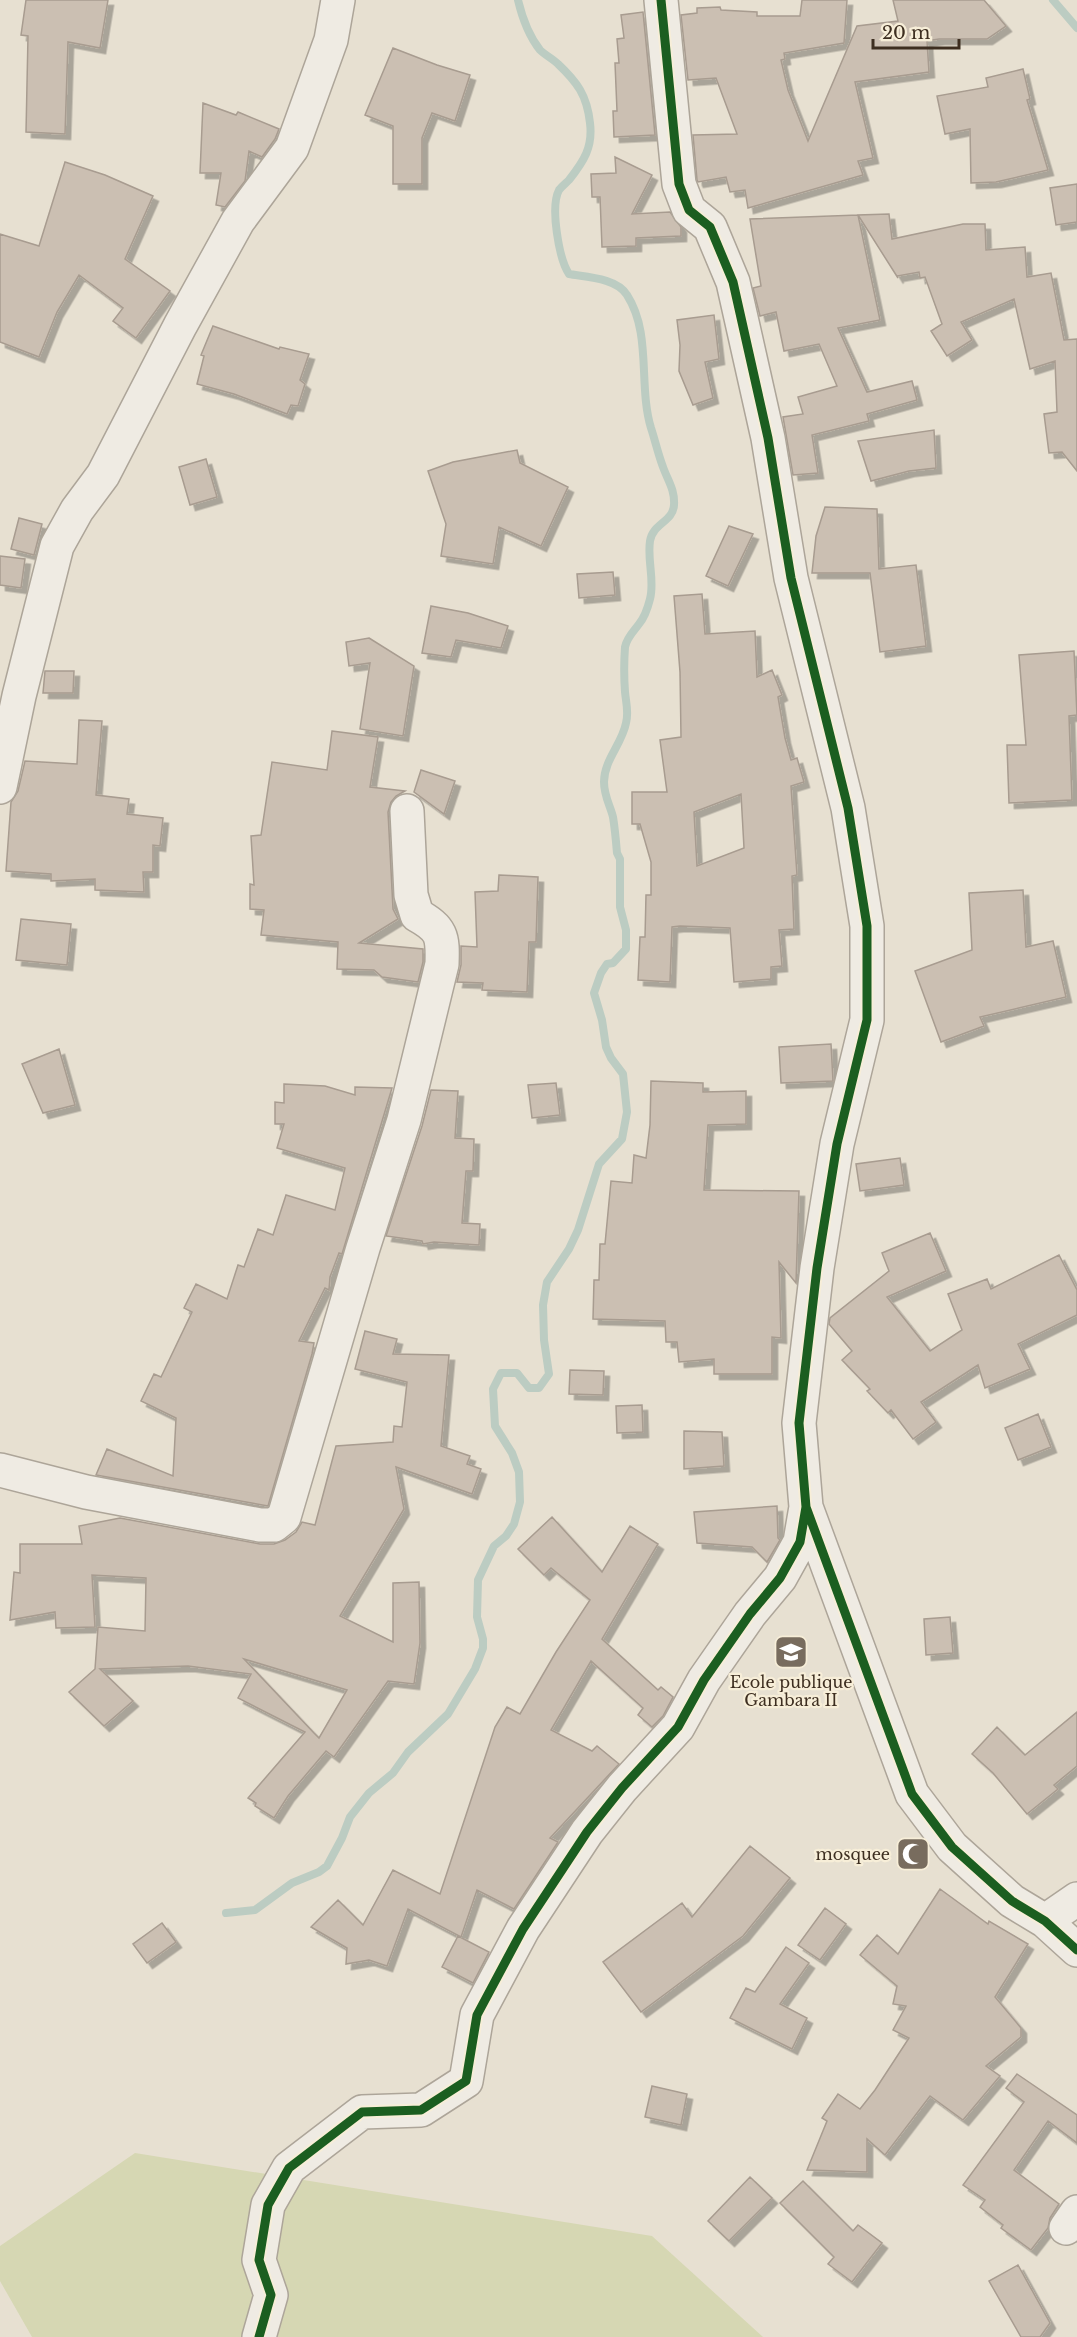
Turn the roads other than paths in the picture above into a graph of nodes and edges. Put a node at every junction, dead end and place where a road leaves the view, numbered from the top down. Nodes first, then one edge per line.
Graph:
1 (338, 0) edge
2 (661, 0) edge
3 (0, 787) edge
4 (407, 811) dead end
5 (0, 1470) edge
6 (806, 1507) junction
7 (1077, 1899) edge
8 (1045, 1921) junction
9 (1077, 1950) edge
10 (259, 2337) edge

1 - 3 street
2 - 6 street
4 - 5 street
6 - 8 street
6 - 10 street
7 - 8 street
8 - 9 street

